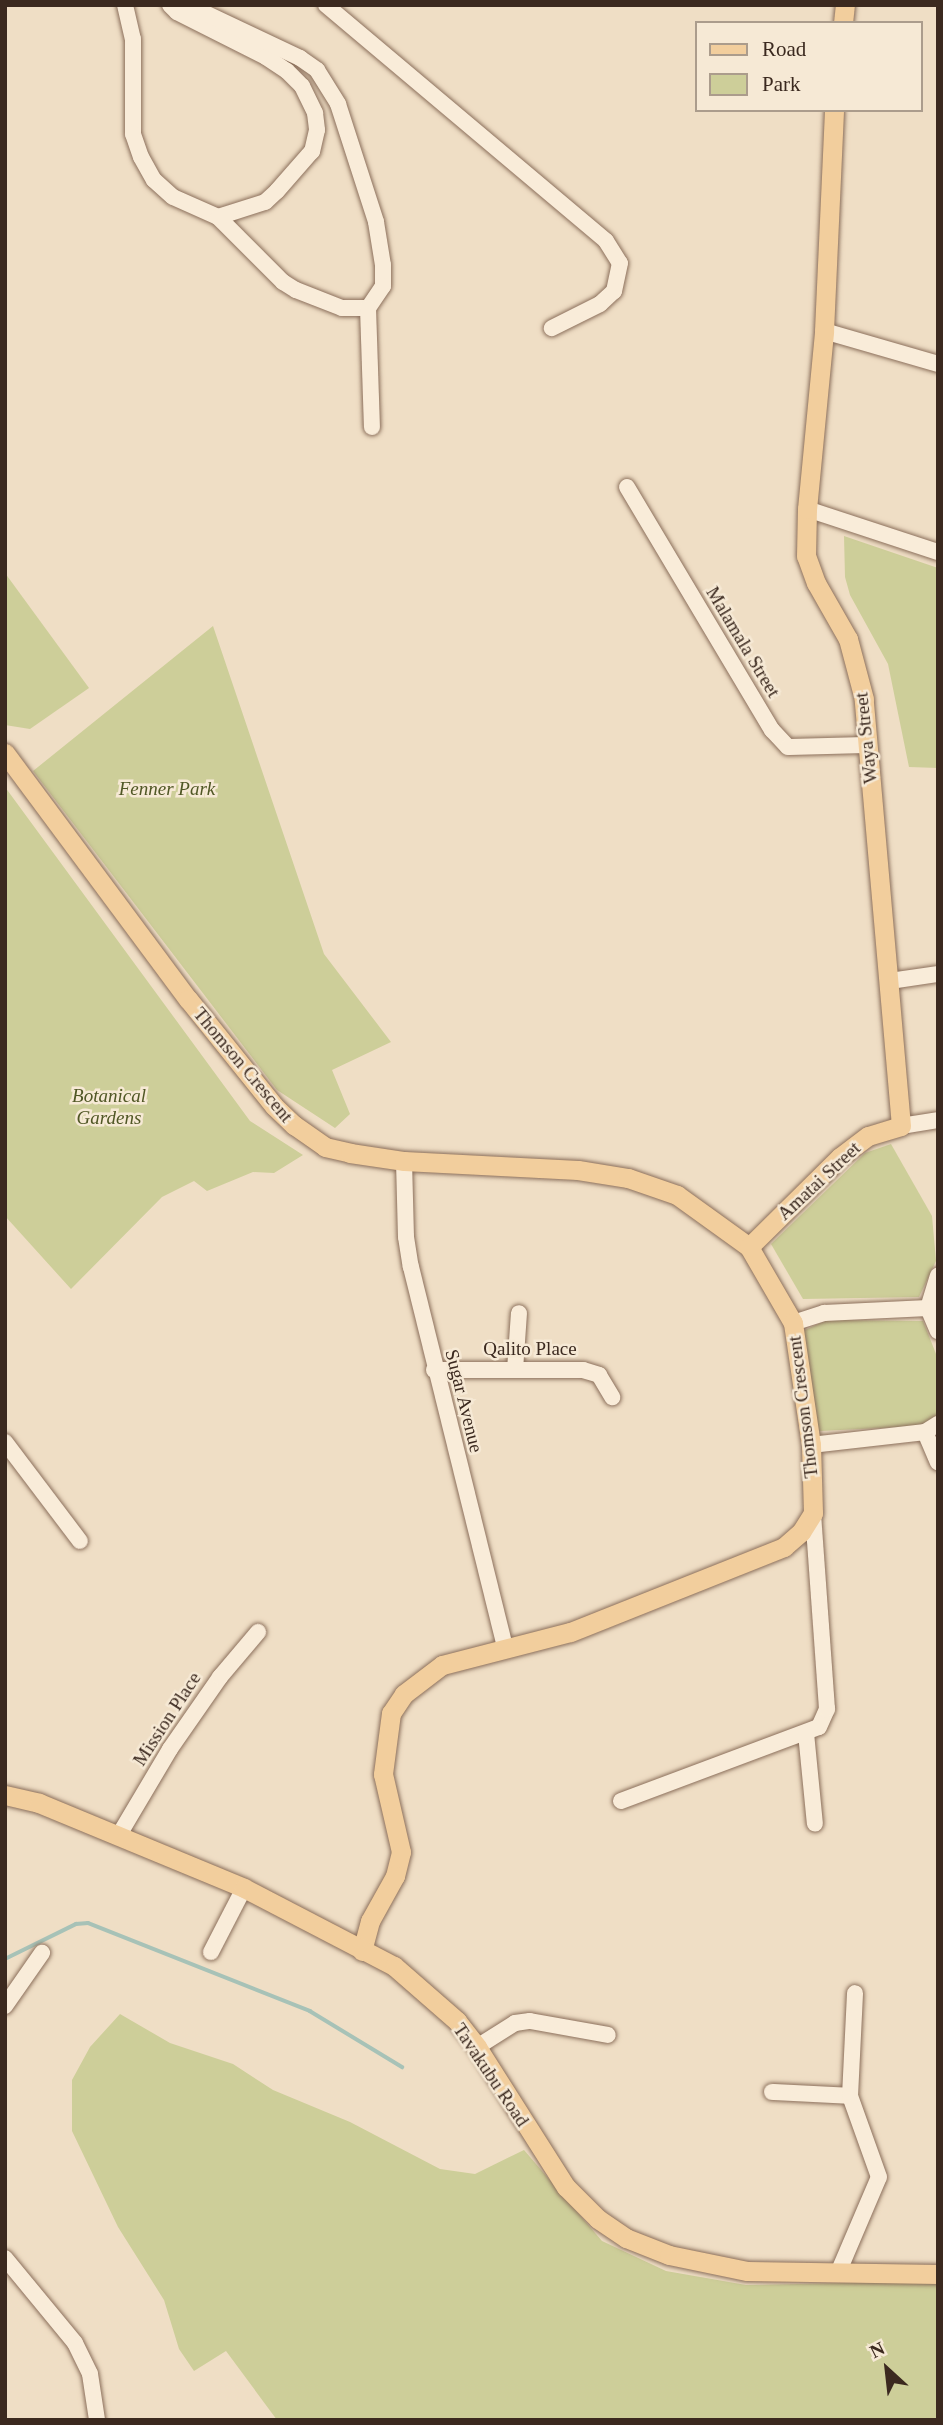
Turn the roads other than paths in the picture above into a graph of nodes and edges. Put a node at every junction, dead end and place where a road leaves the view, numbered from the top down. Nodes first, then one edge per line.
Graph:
1 (125, 5) edge
2 (170, 5) edge
3 (188, 5) edge
4 (326, 5) edge
5 (834, 112) edge
6 (218, 216) junction
7 (368, 308) junction
8 (552, 328) dead end
9 (824, 331) junction
10 (938, 364) edge
11 (372, 427) dead end
12 (627, 487) dead end
13 (807, 509) junction
14 (938, 552) edge
15 (867, 745) junction
16 (5, 753) edge
17 (938, 974) edge
18 (890, 981) junction
19 (938, 1120) edge
20 (901, 1126) junction
21 (404, 1161) junction
22 (749, 1247) junction
23 (938, 1276) edge
24 (928, 1308) junction
25 (519, 1313) dead end
26 (793, 1323) junction
27 (938, 1331) edge
28 (434, 1370) junction
29 (514, 1370) junction
30 (612, 1397) dead end
31 (931, 1428) edge
32 (5, 1442) edge
33 (811, 1445) junction
34 (938, 1462) edge
35 (813, 1513) junction
36 (80, 1541) dead end
37 (258, 1632) dead end
38 (505, 1647) junction
39 (806, 1733) junction
40 (5, 1795) edge
41 (621, 1801) dead end
42 (815, 1825) dead end
43 (119, 1835) junction
44 (244, 1888) junction
45 (362, 1951) junction
46 (211, 1952) dead end
47 (42, 1953) dead end
48 (855, 1993) dead end
49 (5, 2006) edge
50 (608, 2035) dead end
51 (477, 2047) junction
52 (772, 2092) dead end
53 (850, 2096) junction
54 (5, 2258) edge
55 (838, 2273) junction
56 (938, 2274) edge
57 (97, 2420) edge

1 - 6 street
2 - 6 street
3 - 7 street
4 - 8 street
5 - 9 main road, Waya Street
6 - 7 street
7 - 11 street
9 - 10 street
9 - 13 main road, Waya Street
12 - 15 street, Malamala Street
13 - 14 street
13 - 15 main road, Waya Street
15 - 18 main road, Waya Street
16 - 21 main road, Thomson Crescent
17 - 18 street
18 - 20 main road, Waya Street
19 - 20 street, Amatai Street
20 - 22 main road, Amatai Street
21 - 22 main road, Thomson Crescent
21 - 28 street, Sugar Avenue
22 - 26 main road, Thomson Crescent
23 - 24 street
24 - 26 street
24 - 27 street
25 - 29 street
26 - 33 main road, Thomson Crescent
28 - 29 street, Qalito Place
28 - 38 street, Sugar Avenue
29 - 30 street, Qalito Place
31 - 33 street
31 - 34 street
32 - 36 street
33 - 35 main road, Thomson Crescent
35 - 38 main road
35 - 39 street
37 - 43 street, Mission Place
38 - 45 main road
39 - 41 street
39 - 42 street
40 - 43 main road, Tavakubu Road
43 - 44 main road, Tavakubu Road
44 - 45 main road, Tavakubu Road
44 - 46 street
45 - 51 main road, Tavakubu Road
47 - 49 street
48 - 53 street
50 - 51 street
51 - 55 main road, Tavakubu Road
52 - 53 street
53 - 55 street
54 - 57 street
55 - 56 main road, Tavakubu Road

